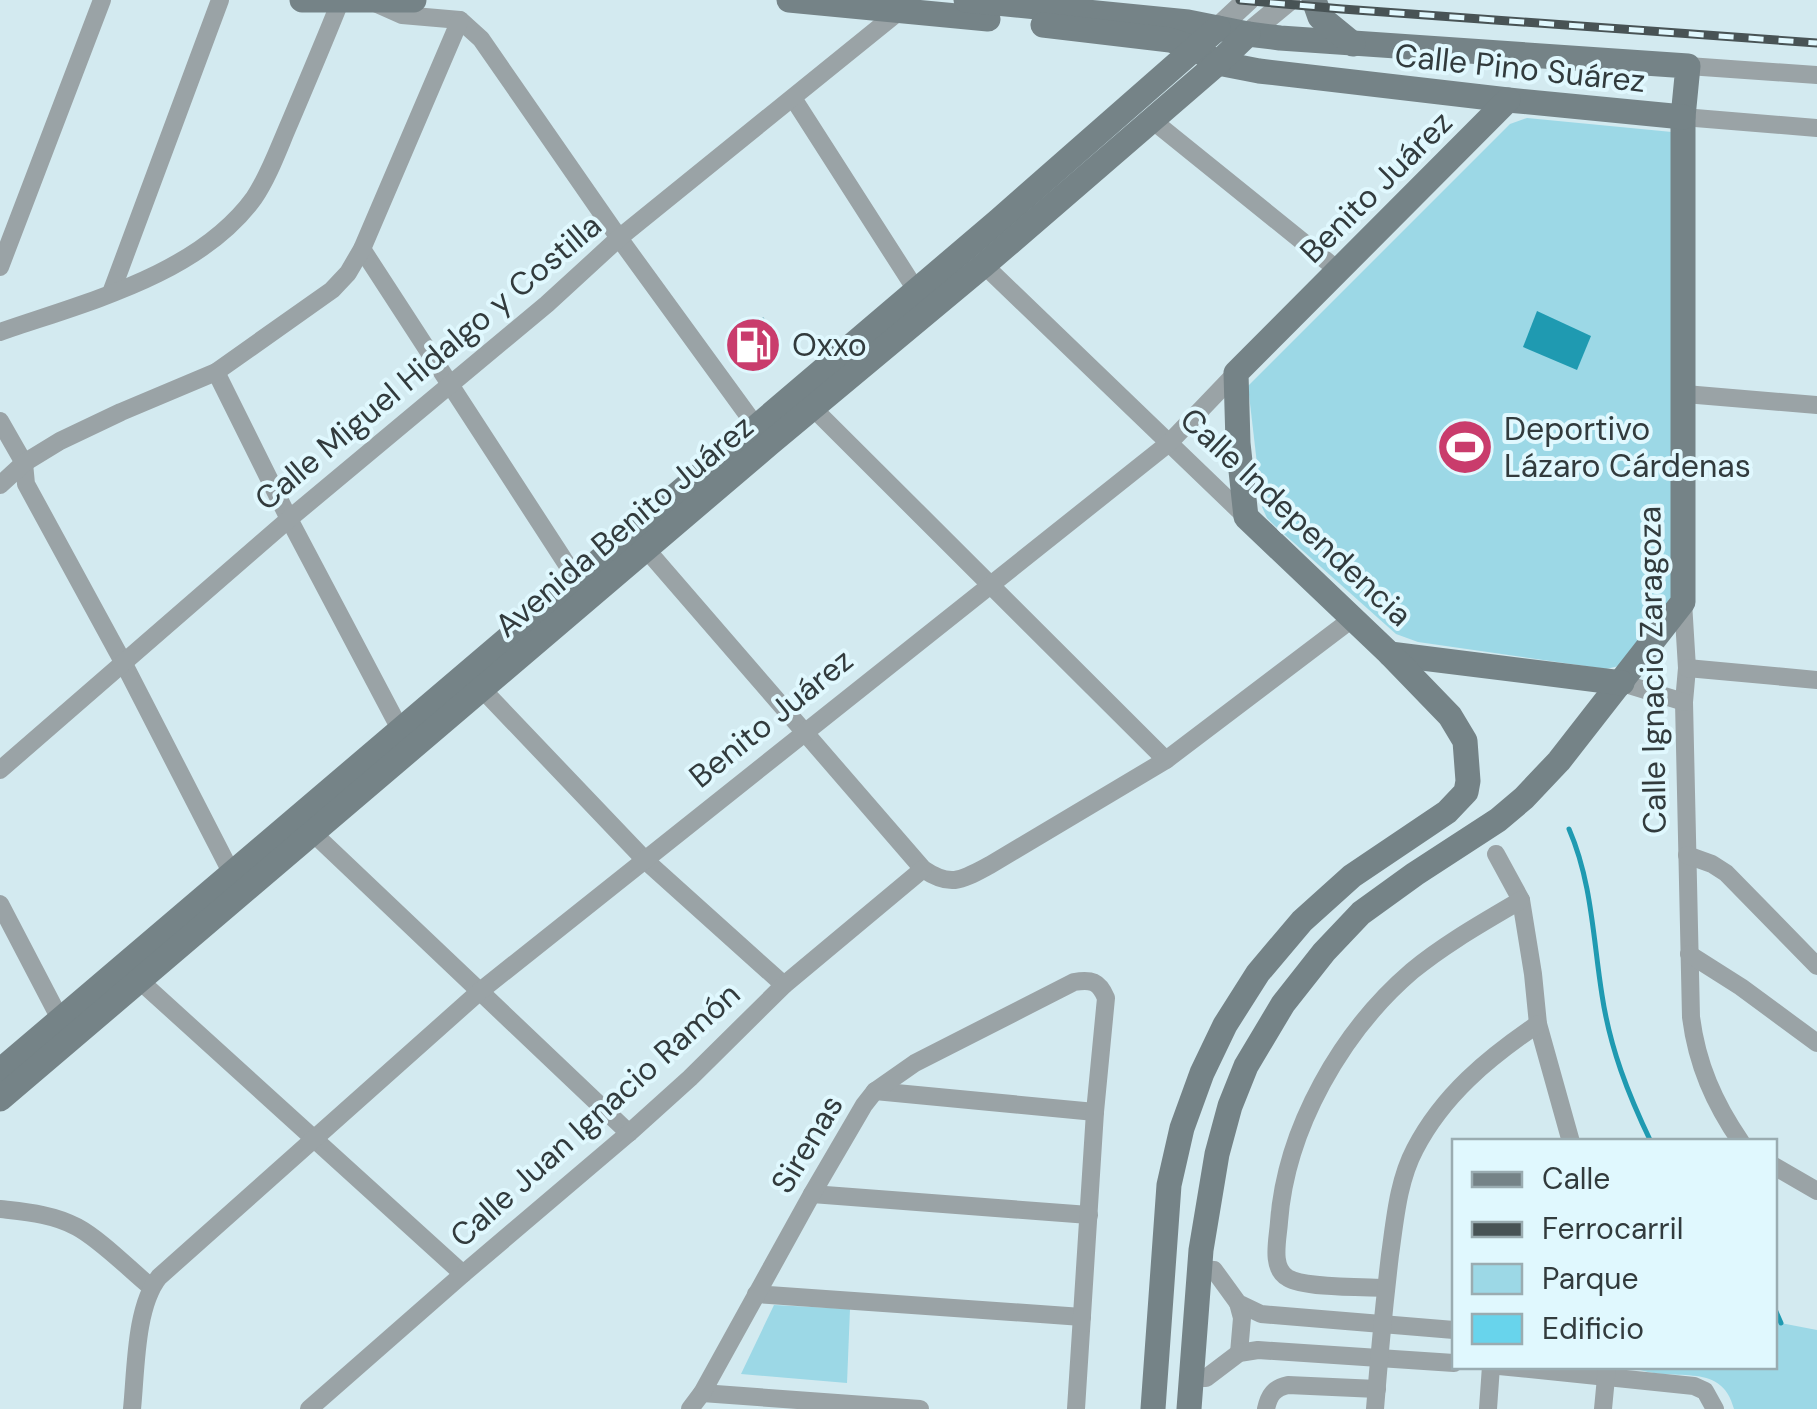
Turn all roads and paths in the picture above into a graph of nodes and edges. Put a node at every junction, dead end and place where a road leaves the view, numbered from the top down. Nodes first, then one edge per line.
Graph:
1 (102, 0) edge
2 (220, 0) edge
3 (302, 0) edge
4 (414, 0) edge
5 (789, 0) edge
6 (966, 0) edge
7 (1248, 0) edge
8 (1289, 0) edge
9 (1314, 0) edge
10 (340, 2) edge
11 (372, 2) edge
12 (902, 10) junction
13 (460, 20) junction
14 (1218, 28) junction
15 (1248, 34) junction
16 (1353, 44) junction
17 (1194, 48) junction
18 (1218, 63) junction
19 (1688, 66) junction
20 (1817, 75) edge
21 (793, 98) junction
22 (1508, 100) junction
23 (1684, 116) junction
24 (1152, 120) junction
25 (1817, 128) edge
26 (619, 238) junction
27 (362, 248) junction
28 (984, 265) junction
29 (0, 267) edge
30 (1338, 272) junction
31 (916, 290) junction
32 (111, 294) junction
33 (0, 332) edge
34 (216, 372) junction
35 (1236, 373) junction
36 (449, 386) junction
37 (1685, 394) junction
38 (1817, 405) edge
39 (813, 408) junction
40 (0, 421) edge
41 (762, 435) junction
42 (1169, 443) junction
43 (24, 463) junction
44 (0, 486) edge
45 (1246, 517) junction
46 (289, 520) junction
47 (646, 549) junction
48 (577, 580) junction
49 (992, 586) junction
50 (1684, 602) junction
51 (1352, 619) junction
52 (1390, 654) junction
53 (123, 662) junction
54 (1686, 668) junction
55 (1817, 680) edge
56 (1622, 683) junction
57 (482, 689) junction
58 (1684, 702) junction
59 (400, 732) junction
60 (804, 732) junction
61 (1166, 760) junction
62 (0, 770) edge
63 (1466, 792) junction
64 (1498, 820) junction
65 (313, 832) junction
66 (1496, 854) dead end
67 (1687, 855) junction
68 (646, 861) junction
69 (923, 869) junction
70 (232, 874) junction
71 (1521, 900) junction
72 (0, 904) edge
73 (1688, 954) junction
74 (1817, 966) edge
75 (139, 980) junction
76 (784, 985) junction
77 (480, 992) junction
78 (60, 1018) junction
79 (1538, 1024) junction
80 (1817, 1043) edge
81 (0, 1071) edge
82 (875, 1091) junction
83 (0, 1099) edge
84 (1095, 1112) junction
85 (629, 1133) junction
86 (314, 1139) junction
87 (1568, 1139) edge
88 (1739, 1139) edge
89 (1777, 1168) edge
90 (1817, 1191) edge
91 (812, 1194) junction
92 (0, 1209) edge
93 (1089, 1215) junction
94 (1163, 1267) junction
95 (1200, 1269) junction
96 (464, 1274) junction
97 (151, 1287) junction
98 (1386, 1288) junction
99 (756, 1294) junction
100 (1238, 1303) junction
101 (1082, 1317) junction
102 (1300, 1318) junction
103 (1342, 1321) junction
104 (1383, 1324) junction
105 (1452, 1330) edge
106 (1239, 1352) junction
107 (1298, 1352) junction
108 (1341, 1354) junction
109 (1380, 1357) junction
110 (1452, 1363) edge
111 (1491, 1369) edge
112 (1552, 1369) edge
113 (1606, 1372) edge
114 (1156, 1376) junction
115 (1192, 1378) junction
116 (1377, 1389) junction
117 (702, 1393) junction
118 (132, 1409) edge
119 (309, 1409) edge
120 (690, 1409) edge
121 (920, 1409) edge
122 (1076, 1409) edge
123 (1153, 1409) edge
124 (1190, 1409) edge
125 (1266, 1409) edge
126 (1375, 1409) edge
127 (1488, 1409) edge
128 (1603, 1409) edge
129 (1716, 1409) edge

1 - 29 street
2 - 32 street
3 - 10 main road
4 - 11 main road
5 - 12 main road
6 - 14 main road, Calle Pino Suárez
7 - 14 street, Avenida Benito Juárez
8 - 15 street, Avenida Benito Juárez
9 - 16 main road
10 - 11 main road
10 - 32 street
11 - 13 street
12 - 17 main road
12 - 21 street, Calle Miguel Hidalgo y Costilla
13 - 26 street
13 - 27 street
14 - 15 main road, Calle Pino Suárez
14 - 17 main road, Avenida Benito Juárez
15 - 16 main road, Calle Pino Suárez
15 - 18 main road, Avenida Benito Juárez
16 - 19 main road, Calle Pino Suárez
17 - 18 main road
17 - 31 main road, Avenida Benito Juárez
18 - 22 main road, Calle Pino Suárez
18 - 24 main road, Avenida Benito Juárez
19 - 20 street, Calle Pino Suárez
19 - 23 main road, Calle Ignacio Zaragoza
21 - 26 street, Calle Miguel Hidalgo y Costilla
21 - 31 street
22 - 23 main road, Calle Pino Suárez
22 - 30 main road, Benito Juárez
23 - 25 street, Calle Pino Suárez
23 - 37 main road, Calle Ignacio Zaragoza
24 - 28 main road, Avenida Benito Juárez
24 - 30 street
26 - 36 street, Calle Miguel Hidalgo y Costilla
26 - 41 street
27 - 34 street
27 - 36 street
28 - 39 main road, Avenida Benito Juárez
28 - 42 street, Calle Independencia
30 - 35 main road, Benito Juárez
31 - 41 main road, Avenida Benito Juárez
32 - 33 street
34 - 43 street
34 - 46 street
35 - 42 street, Benito Juárez
35 - 45 main road
36 - 46 street, Calle Miguel Hidalgo y Costilla
36 - 48 street
37 - 38 street
37 - 50 main road, Calle Ignacio Zaragoza
39 - 41 main road, Avenida Benito Juárez
39 - 49 street
40 - 43 street
41 - 47 main road, Avenida Benito Juárez
41 - 48 main road, Avenida Benito Juárez
42 - 45 street, Calle Independencia
42 - 49 street, Benito Juárez
43 - 44 street
43 - 53 street
45 - 51 main road, Calle Independencia
46 - 53 street, Calle Miguel Hidalgo y Costilla
46 - 59 street
47 - 57 main road, Avenida Benito Juárez
47 - 60 street
48 - 59 main road, Avenida Benito Juárez
49 - 60 street, Benito Juárez
49 - 61 street
50 - 54 street, Calle Ignacio Zaragoza
50 - 56 main road
51 - 52 main road, Calle Independencia
51 - 61 street
52 - 56 main road, Calle Independencia
52 - 63 main road
53 - 62 street, Calle Miguel Hidalgo y Costilla
53 - 70 street
54 - 55 street
54 - 58 street, Calle Ignacio Zaragoza
56 - 58 street, Calle Independencia
56 - 64 main road
57 - 65 main road, Avenida Benito Juárez
57 - 68 street
58 - 67 street, Calle Ignacio Zaragoza
59 - 70 main road, Avenida Benito Juárez
60 - 68 street, Benito Juárez
60 - 69 street
61 - 69 street
63 - 64 main road
63 - 94 main road
64 - 95 main road
65 - 75 main road, Avenida Benito Juárez
65 - 77 street
66 - 71 street
67 - 73 street, Calle Ignacio Zaragoza
67 - 74 street
68 - 76 street
68 - 77 street, Benito Juárez
69 - 76 street, Calle Juan Ignacio Ramón
70 - 78 main road, Avenida Benito Juárez
71 - 79 street
71 - 98 street
72 - 78 street
73 - 80 street
73 - 88 street, Calle Ignacio Zaragoza
75 - 83 main road, Avenida Benito Juárez
75 - 86 street
76 - 85 street, Calle Juan Ignacio Ramón
77 - 85 street
77 - 86 street, Benito Juárez
78 - 81 main road, Avenida Benito Juárez
79 - 87 street
79 - 98 street
82 - 84 street
82 - 84 street, Sirenas
82 - 91 street, Sirenas
84 - 93 street
85 - 96 street, Calle Juan Ignacio Ramón
86 - 96 street
86 - 97 street, Benito Juárez
89 - 90 street
91 - 93 street
91 - 99 street, Sirenas
92 - 97 street
93 - 101 street
94 - 95 main road
94 - 114 main road
95 - 100 street
95 - 115 main road
96 - 119 street, Calle Juan Ignacio Ramón
97 - 118 street
98 - 104 street
99 - 101 street
99 - 117 street, Sirenas
100 - 102 street
100 - 106 street
101 - 122 street
102 - 103 street
102 - 107 street
103 - 104 street
103 - 108 street
104 - 105 street
104 - 109 street
106 - 107 street
106 - 115 street
107 - 108 street
108 - 109 street
109 - 110 street
109 - 116 street
111 - 127 street
112 - 113 street
113 - 128 street
113 - 129 street
114 - 115 main road
114 - 123 main road
115 - 124 main road
116 - 125 street
116 - 126 street
117 - 120 street, Sirenas
117 - 121 street

